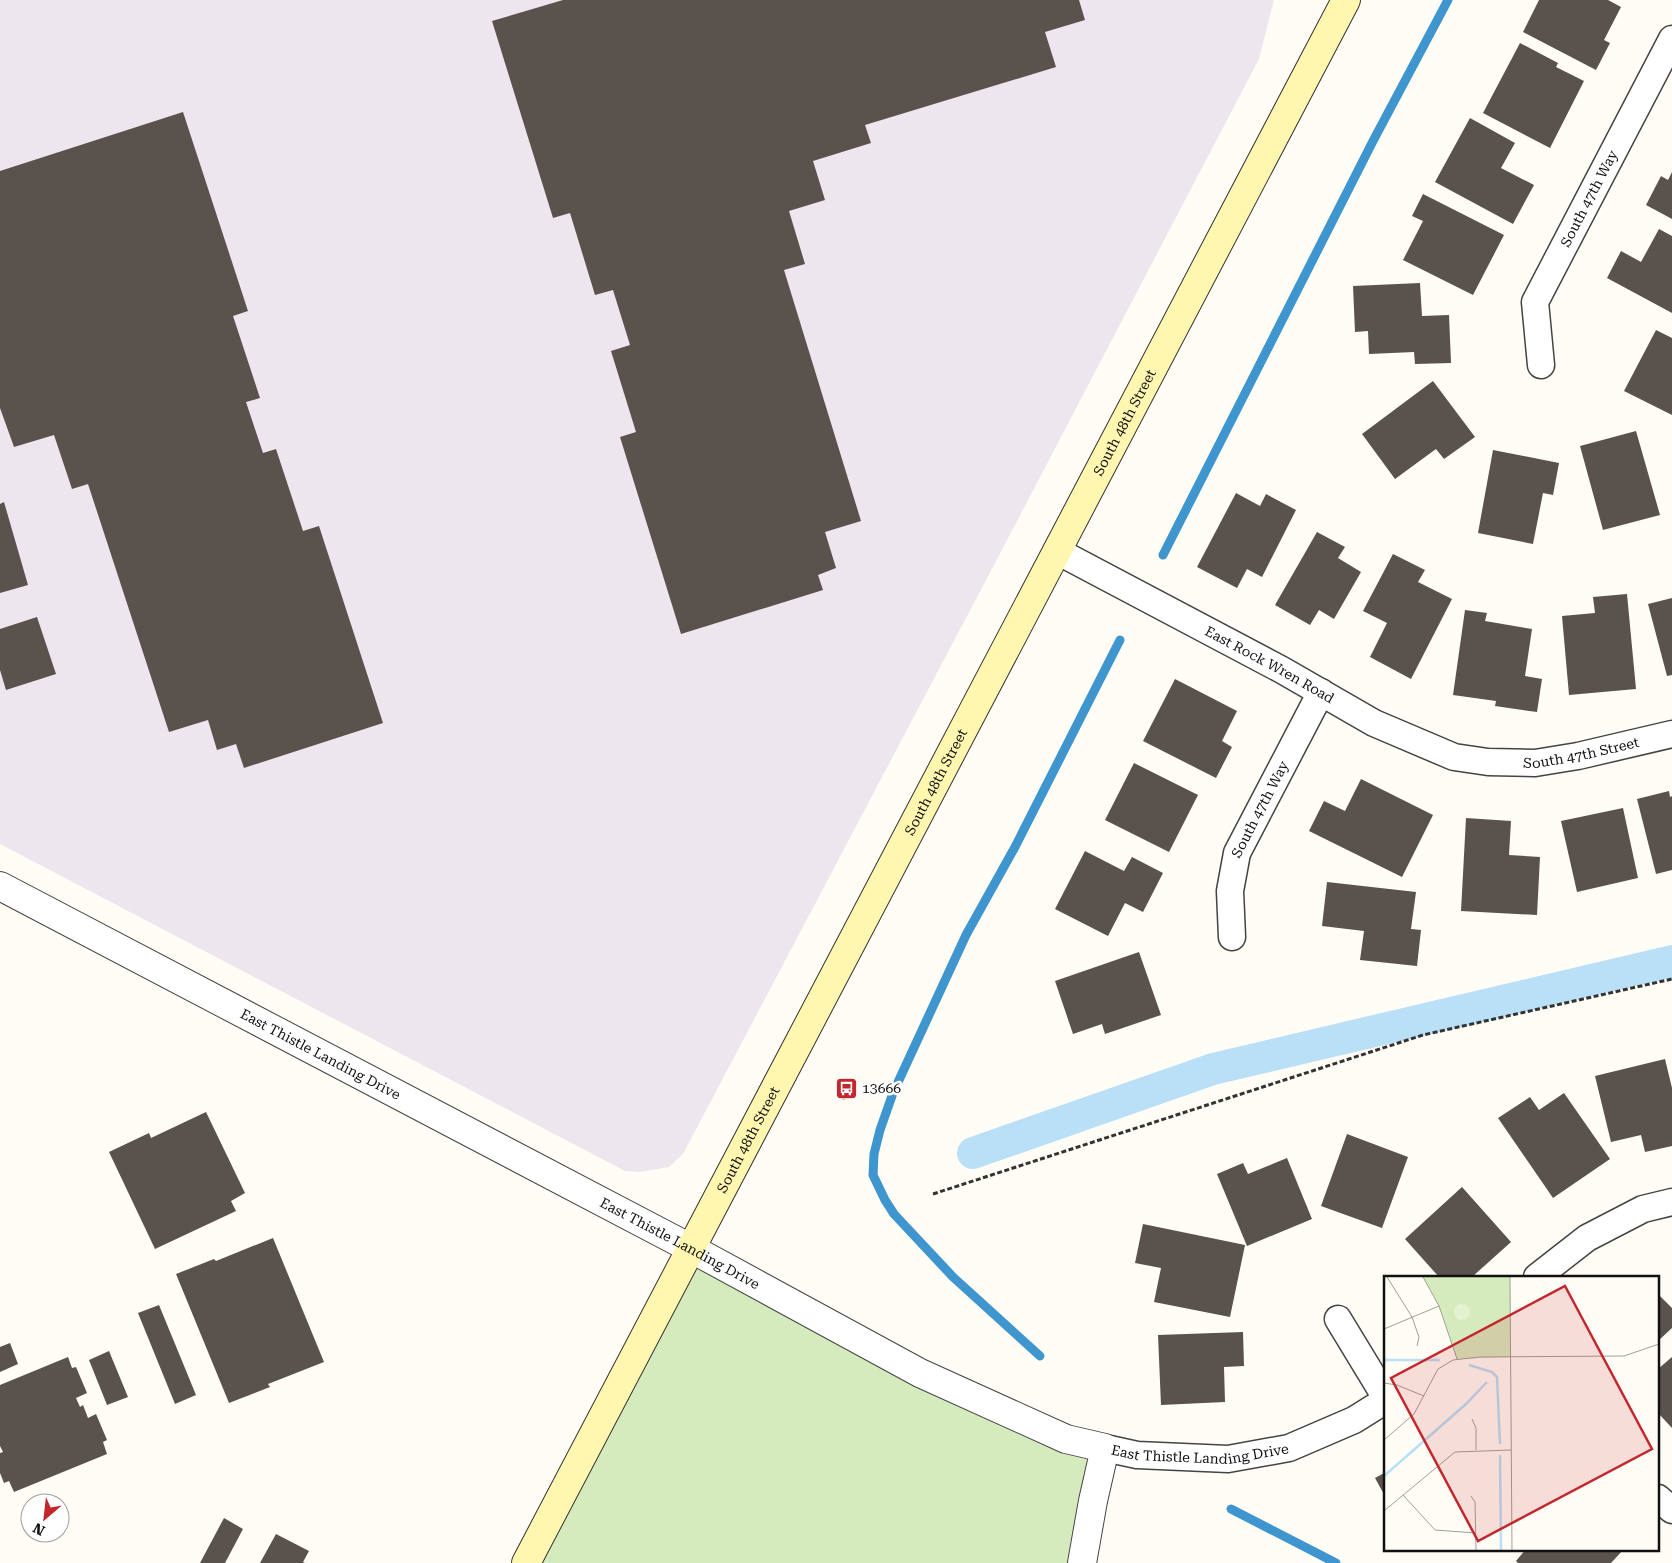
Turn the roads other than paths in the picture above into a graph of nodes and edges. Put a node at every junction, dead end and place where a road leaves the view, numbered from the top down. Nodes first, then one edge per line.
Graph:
1 (1346, 0) edge
2 (1672, 39) edge
3 (1664, 73) edge
4 (1541, 365) dead end
5 (1057, 551) junction
6 (1321, 692) junction
7 (1672, 734) edge
8 (1488, 762) joint
9 (0, 886) edge
10 (1232, 937) dead end
11 (1672, 1202) edge
12 (692, 1249) junction
13 (1537, 1276) edge
14 (1338, 1319) dead end
15 (1384, 1396) edge
16 (1384, 1400) edge
17 (1105, 1448) junction
18 (1660, 1500) edge
19 (1672, 1510) edge
20 (526, 1563) edge
21 (1082, 1563) edge

1 - 5 main road, South 48th Street
2 - 3 street, South 47th Way
3 - 4 street, South 47th Way
5 - 6 street, East Rock Wren Road
5 - 12 main road, South 48th Street
6 - 8 street, East Rock Wren Road
6 - 10 street, South 47th Way
7 - 8 street, South 47th Street
9 - 12 street, East Thistle Landing Drive
11 - 13 street
12 - 17 street, East Thistle Landing Drive
12 - 20 main road, South 48th Street
14 - 15 street
16 - 17 street, East Thistle Landing Drive
17 - 21 street
18 - 19 street

